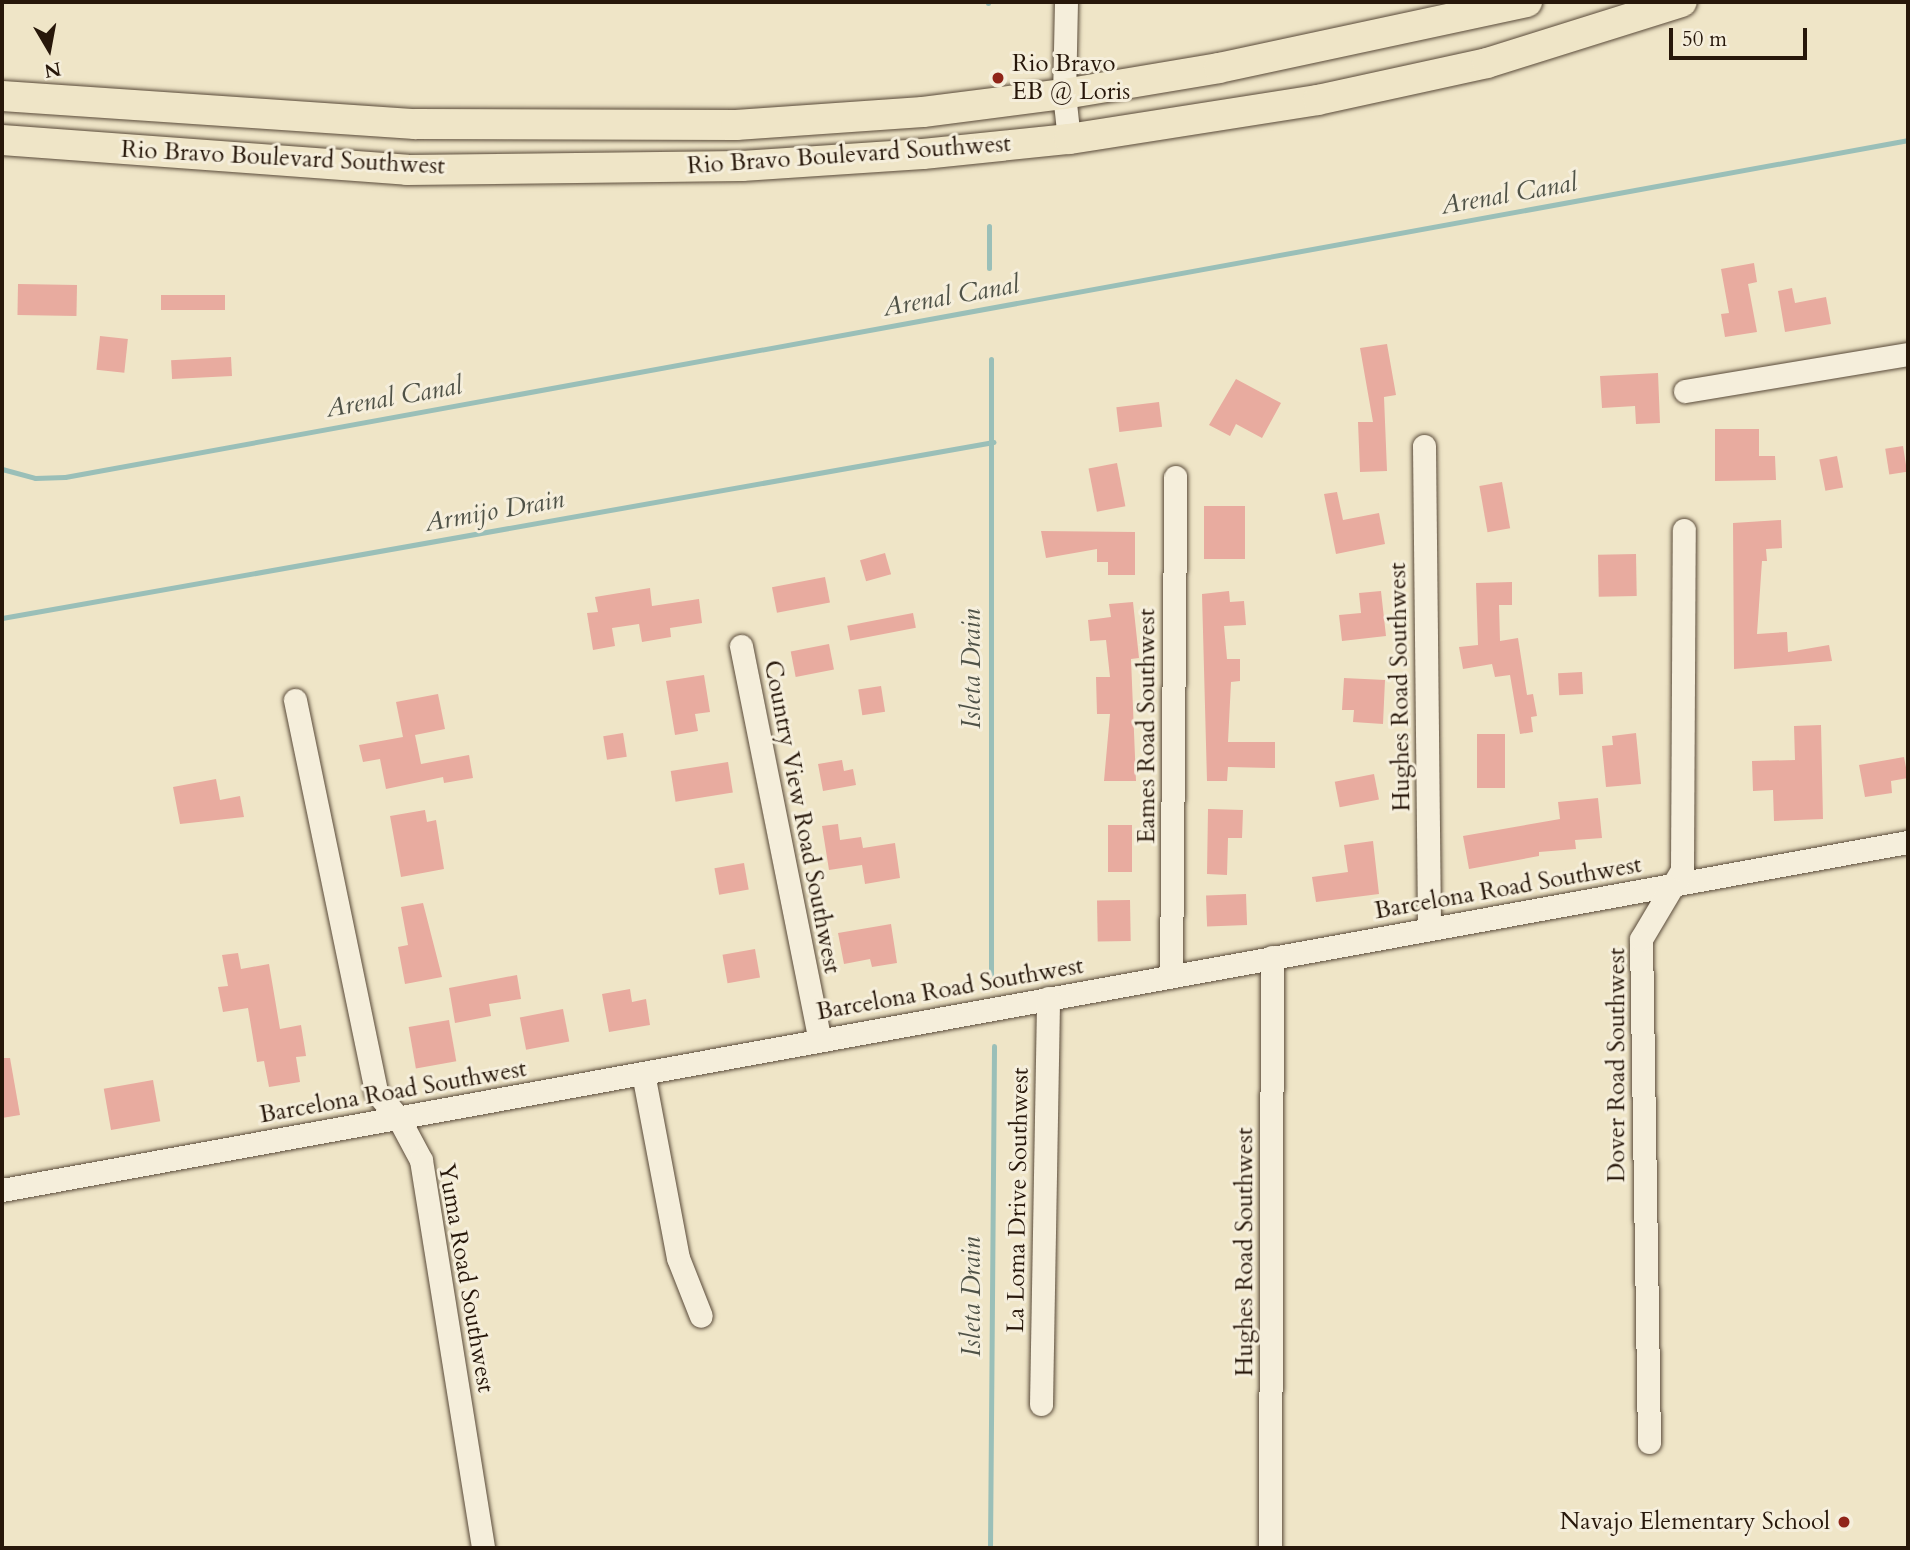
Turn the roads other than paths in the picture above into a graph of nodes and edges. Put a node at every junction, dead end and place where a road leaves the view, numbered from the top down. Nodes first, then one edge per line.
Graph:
1 (1066, 2) edge
2 (1527, 2) edge
3 (1682, 2) edge
4 (1064, 94) junction
5 (2, 96) edge
6 (1069, 138) junction
7 (2, 140) edge
8 (1908, 354) edge
9 (1685, 391) dead end
10 (1424, 446) dead end
11 (1175, 477) dead end
12 (1684, 530) dead end
13 (741, 646) dead end
14 (295, 699) dead end
15 (1908, 842) edge
16 (1672, 887) junction
17 (1429, 927) junction
18 (1272, 957) junction
19 (1171, 976) junction
20 (1048, 998) junction
21 (820, 1040) junction
22 (643, 1073) junction
23 (398, 1117) junction
24 (2, 1190) edge
25 (701, 1316) dead end
26 (1041, 1404) dead end
27 (1649, 1442) dead end
28 (483, 1548) edge
29 (1270, 1548) edge

1 - 4 street
2 - 4 main road, Rio Bravo Boulevard Southwest
3 - 6 main road, Rio Bravo Boulevard Southwest
4 - 5 main road, Rio Bravo Boulevard Southwest
4 - 6 street
6 - 7 main road, Rio Bravo Boulevard Southwest
8 - 9 street
10 - 17 street, Hughes Road Southwest
11 - 19 street, Eames Road Southwest
12 - 16 street, Dover Road Southwest
13 - 21 street, Country View Road Southwest
14 - 23 street, Yuma Road Southwest
15 - 16 street, Barcelona Road Southwest
16 - 17 street, Barcelona Road Southwest
16 - 27 street, Dover Road Southwest
17 - 18 street, Barcelona Road Southwest
18 - 19 street, Barcelona Road Southwest
18 - 29 street, Hughes Road Southwest
19 - 20 street, Barcelona Road Southwest
20 - 21 street, Barcelona Road Southwest
20 - 26 street, La Loma Drive Southwest
21 - 22 street, Barcelona Road Southwest
22 - 23 street, Barcelona Road Southwest
22 - 25 street
23 - 24 street, Barcelona Road Southwest
23 - 28 street, Yuma Road Southwest

